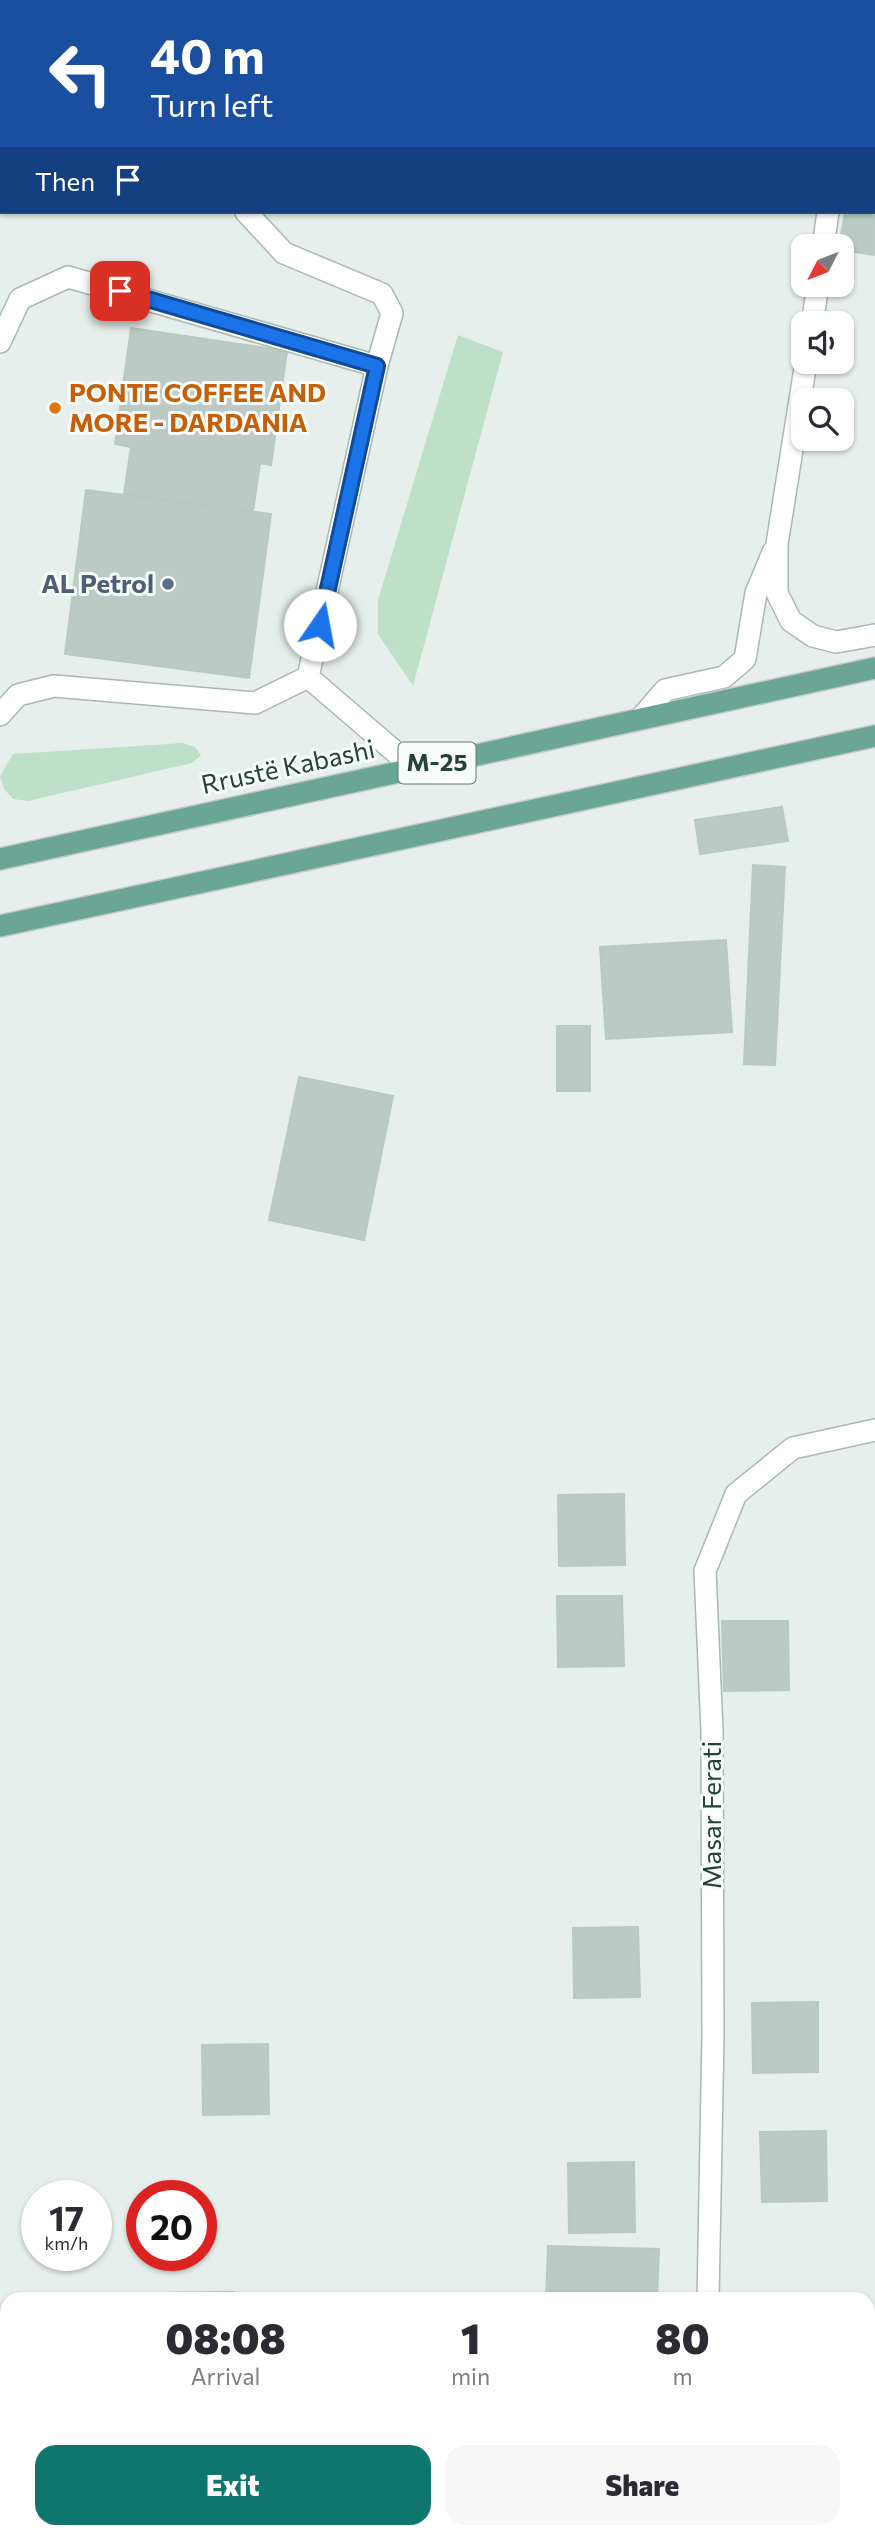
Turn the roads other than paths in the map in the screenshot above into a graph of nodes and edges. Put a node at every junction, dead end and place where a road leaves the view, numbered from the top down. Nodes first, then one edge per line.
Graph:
1 (248, 214) edge
2 (828, 214) edge
3 (825, 234) edge
4 (0, 342) edge
5 (377, 366) junction
6 (804, 374) edge
7 (777, 544) junction
8 (875, 635) edge
9 (875, 668) edge
10 (308, 677) junction
11 (0, 715) edge
12 (639, 719) junction
13 (875, 736) edge
14 (414, 768) junction
15 (0, 859) edge
16 (0, 926) edge
17 (874, 1431) edge
18 (708, 2292) edge

1 - 5 street
2 - 3 street
4 - 5 street
5 - 10 street
6 - 7 street
7 - 8 street
7 - 12 street
9 - 12 main road, Rrustë Kabashi / M-25
10 - 11 street
10 - 14 street
12 - 14 main road, Rrustë Kabashi / M-25
13 - 16 main road, M-25
14 - 15 main road, Rrustë Kabashi / M-25
17 - 18 street, Masar Ferati

